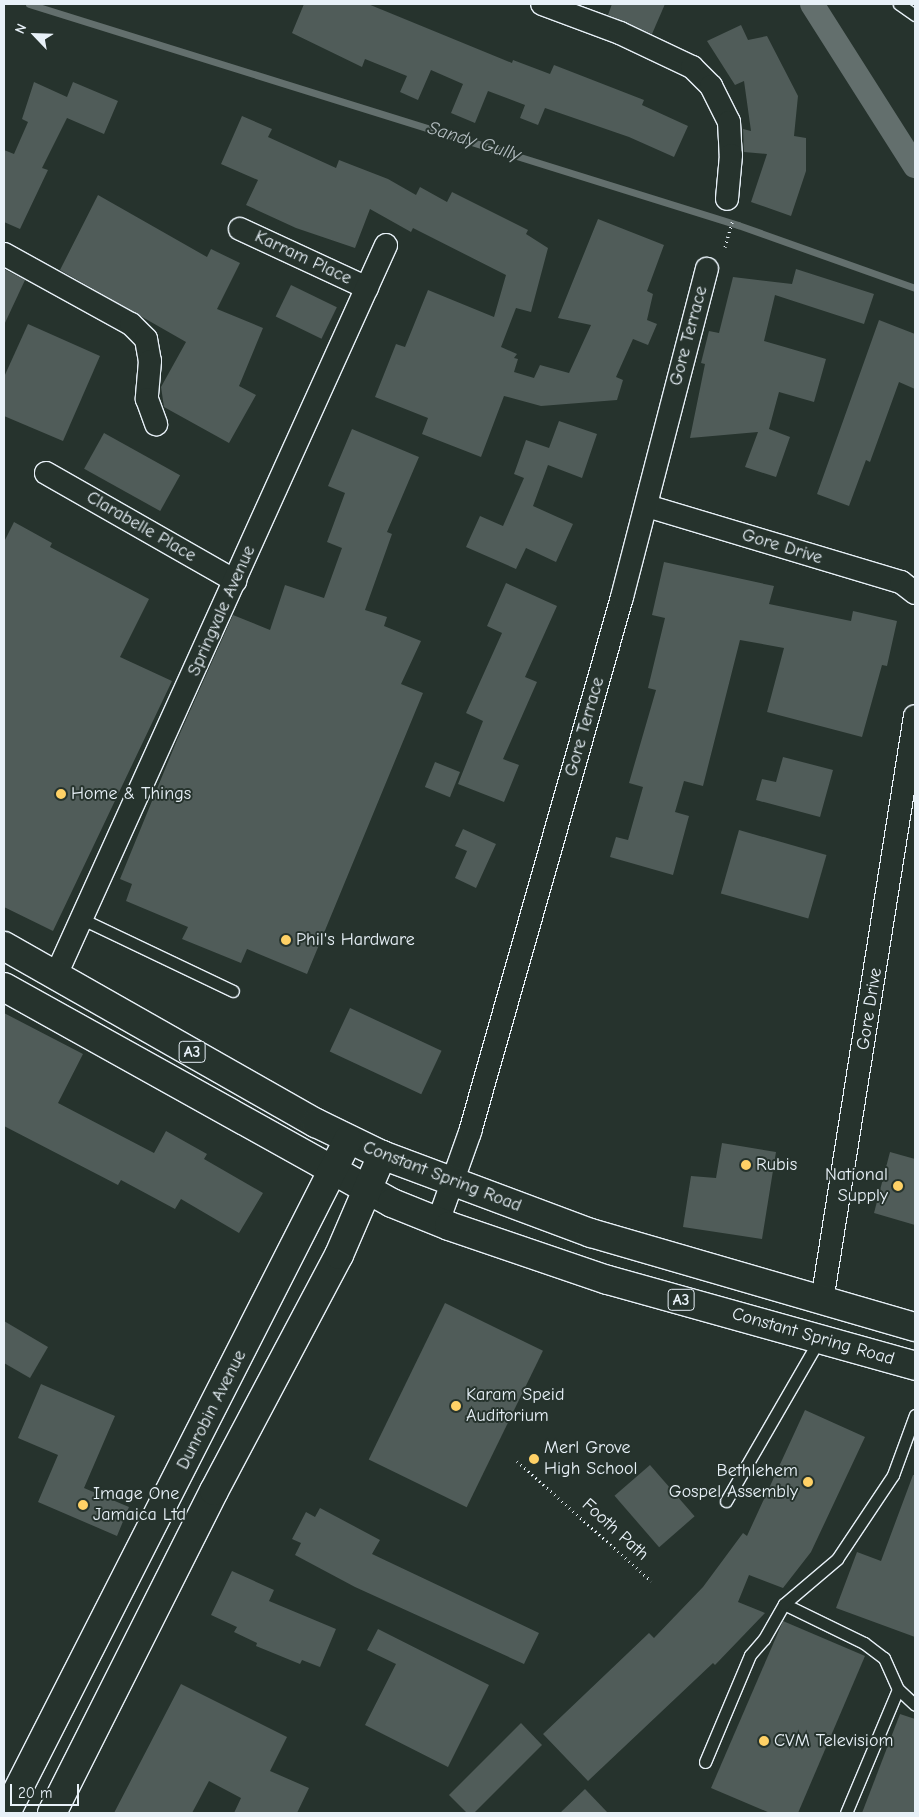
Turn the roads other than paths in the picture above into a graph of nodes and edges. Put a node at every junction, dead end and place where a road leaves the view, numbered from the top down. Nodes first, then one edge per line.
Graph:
1 (542, 4) edge
2 (899, 4) edge
3 (572, 8) edge
4 (915, 15) edge
5 (731, 206) road end
6 (240, 229) dead end
7 (386, 245) dead end
8 (4, 254) edge
9 (707, 269) dead end
10 (367, 288) junction
11 (156, 424) dead end
12 (46, 474) dead end
13 (646, 506) junction
14 (235, 581) junction
15 (915, 593) edge
16 (915, 716) edge
17 (908, 822) edge
18 (82, 919) junction
19 (4, 946) edge
20 (56, 975) junction
21 (4, 987) edge
22 (232, 991) dead end
23 (348, 1140) junction
24 (382, 1156) junction
25 (332, 1172) junction
26 (453, 1182) junction
27 (367, 1190) junction
28 (438, 1222) junction
29 (822, 1301) junction
30 (915, 1327) edge
31 (820, 1338) junction
32 (915, 1366) edge
33 (915, 1415) edge
34 (726, 1501) dead end
35 (784, 1604) junction
36 (898, 1689) junction
37 (915, 1705) edge
38 (705, 1762) dead end
39 (6, 1813) edge
40 (52, 1813) edge
41 (846, 1813) edge

1 - 3 street
2 - 4 lane
3 - 5 street
6 - 10 street, Karram Place
7 - 10 street, Springvale Avenue
8 - 11 street
9 - 13 street, Gore Terrace
10 - 14 street, Springvale Avenue
12 - 14 street, Clarabelle Place
13 - 15 street, Gore Drive
13 - 26 street, Gore Terrace
14 - 18 street, Springvale Avenue
16 - 17 street, Gore Drive
17 - 29 street, Gore Drive
18 - 20 street, Springvale Avenue
18 - 22 lane
19 - 20 main road, Constant Spring Road / A3
20 - 23 main road, Constant Spring Road / A3
21 - 25 main road, Constant Spring Road / A3
23 - 24 main road, Constant Spring Road / A3
23 - 25 main road, Dunrobin Avenue
24 - 26 main road, Constant Spring Road / A3
24 - 27 main road
25 - 27 main road, Constant Spring Road / A3
25 - 39 main road, Dunrobin Avenue
26 - 28 street, Gore Terrace
26 - 29 main road, Constant Spring Road / A3
27 - 28 main road, Constant Spring Road / A3
27 - 40 main road
28 - 31 main road, Constant Spring Road / A3
29 - 30 main road, Constant Spring Road / A3
31 - 32 main road, Constant Spring Road / A3
31 - 34 lane
33 - 35 lane
35 - 36 lane
35 - 38 lane
36 - 37 lane
36 - 41 lane

